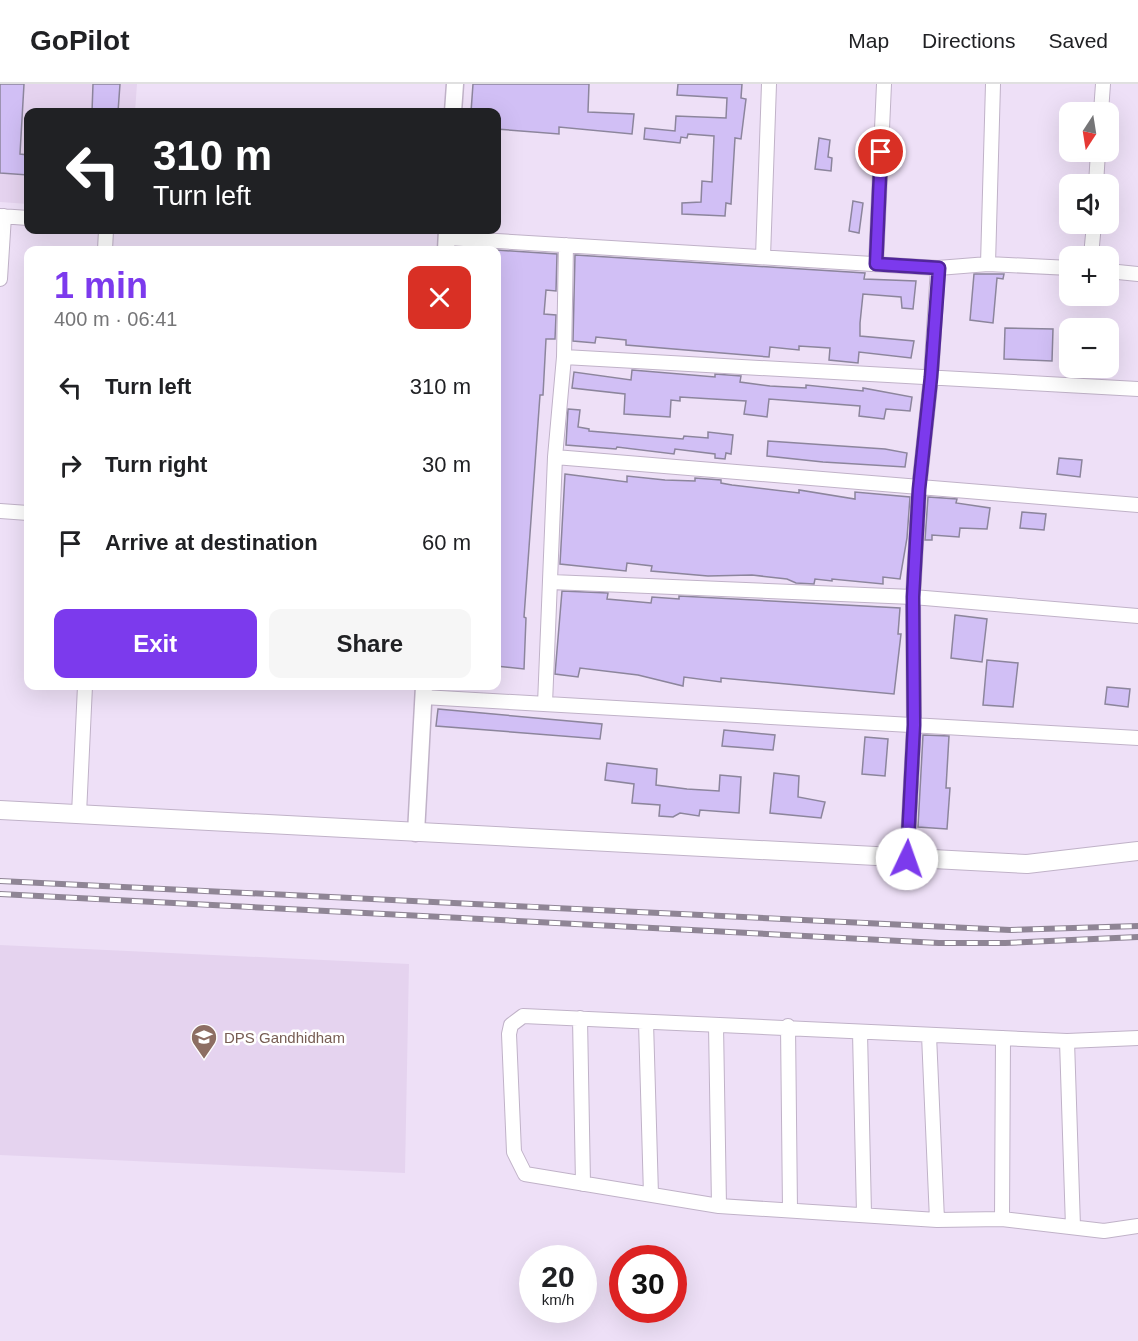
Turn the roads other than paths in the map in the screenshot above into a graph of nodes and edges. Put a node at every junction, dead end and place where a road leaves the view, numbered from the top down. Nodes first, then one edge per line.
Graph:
1 (455, 84) edge
2 (769, 84) edge
3 (884, 84) edge
4 (993, 84) edge
5 (1103, 84) edge
6 (1102, 102) edge
7 (453, 108) edge
8 (2, 216) edge
9 (24, 218) edge
10 (447, 239) edge
11 (566, 245) junction
12 (763, 257) junction
13 (876, 264) junction
14 (988, 264) junction
15 (1059, 267) edge
16 (939, 268) junction
17 (1119, 272) edge
18 (1138, 274) edge
19 (0, 279) edge
20 (564, 357) junction
21 (931, 377) junction
22 (1138, 389) edge
23 (555, 457) junction
24 (919, 489) junction
25 (1138, 506) edge
26 (0, 511) edge
27 (24, 513) edge
28 (551, 582) junction
29 (913, 597) junction
30 (1138, 616) edge
31 (85, 690) edge
32 (423, 691) edge
33 (545, 704) junction
34 (914, 725) junction
35 (1138, 738) edge
36 (0, 810) edge
37 (79, 814) junction
38 (416, 833) junction
39 (1138, 851) edge
40 (907, 859) junction
41 (579, 1018) junction
42 (646, 1022) junction
43 (716, 1025) junction
44 (788, 1026) junction
45 (860, 1032) junction
46 (929, 1035) junction
47 (1003, 1038) junction
48 (1138, 1038) edge
49 (1067, 1041) junction
50 (583, 1184) junction
51 (651, 1194) junction
52 (719, 1206) junction
53 (790, 1210) junction
54 (864, 1214) junction
55 (1002, 1219) junction
56 (937, 1220) junction
57 (1138, 1226) edge
58 (1073, 1227) junction

1 - 7 street
2 - 12 street
3 - 13 street
4 - 14 street
5 - 6 street
8 - 9 street
8 - 19 street
10 - 11 street
11 - 12 street
11 - 20 street
12 - 13 street
13 - 16 street
14 - 15 street
14 - 16 street
16 - 21 street
17 - 18 street
20 - 21 street
20 - 23 street
21 - 22 street
21 - 24 street
23 - 24 street
23 - 28 street
24 - 25 street
24 - 29 street
26 - 27 street
28 - 29 street
28 - 33 street
29 - 30 street
29 - 34 street
31 - 37 street
32 - 33 street
32 - 38 street
33 - 34 street
34 - 35 street
34 - 40 street
36 - 37 main road
37 - 38 main road
38 - 40 main road
39 - 40 main road
41 - 42 street
41 - 50 street
41 - 50 street
42 - 43 street
42 - 51 street
43 - 44 street
43 - 52 street
44 - 45 street
44 - 53 street
45 - 46 street
45 - 54 street
46 - 47 street
46 - 56 street
47 - 49 street
47 - 55 street
48 - 49 street
49 - 58 street
50 - 51 street
51 - 52 street
52 - 53 street
53 - 54 street
54 - 56 street
55 - 56 street
55 - 58 street
57 - 58 street

